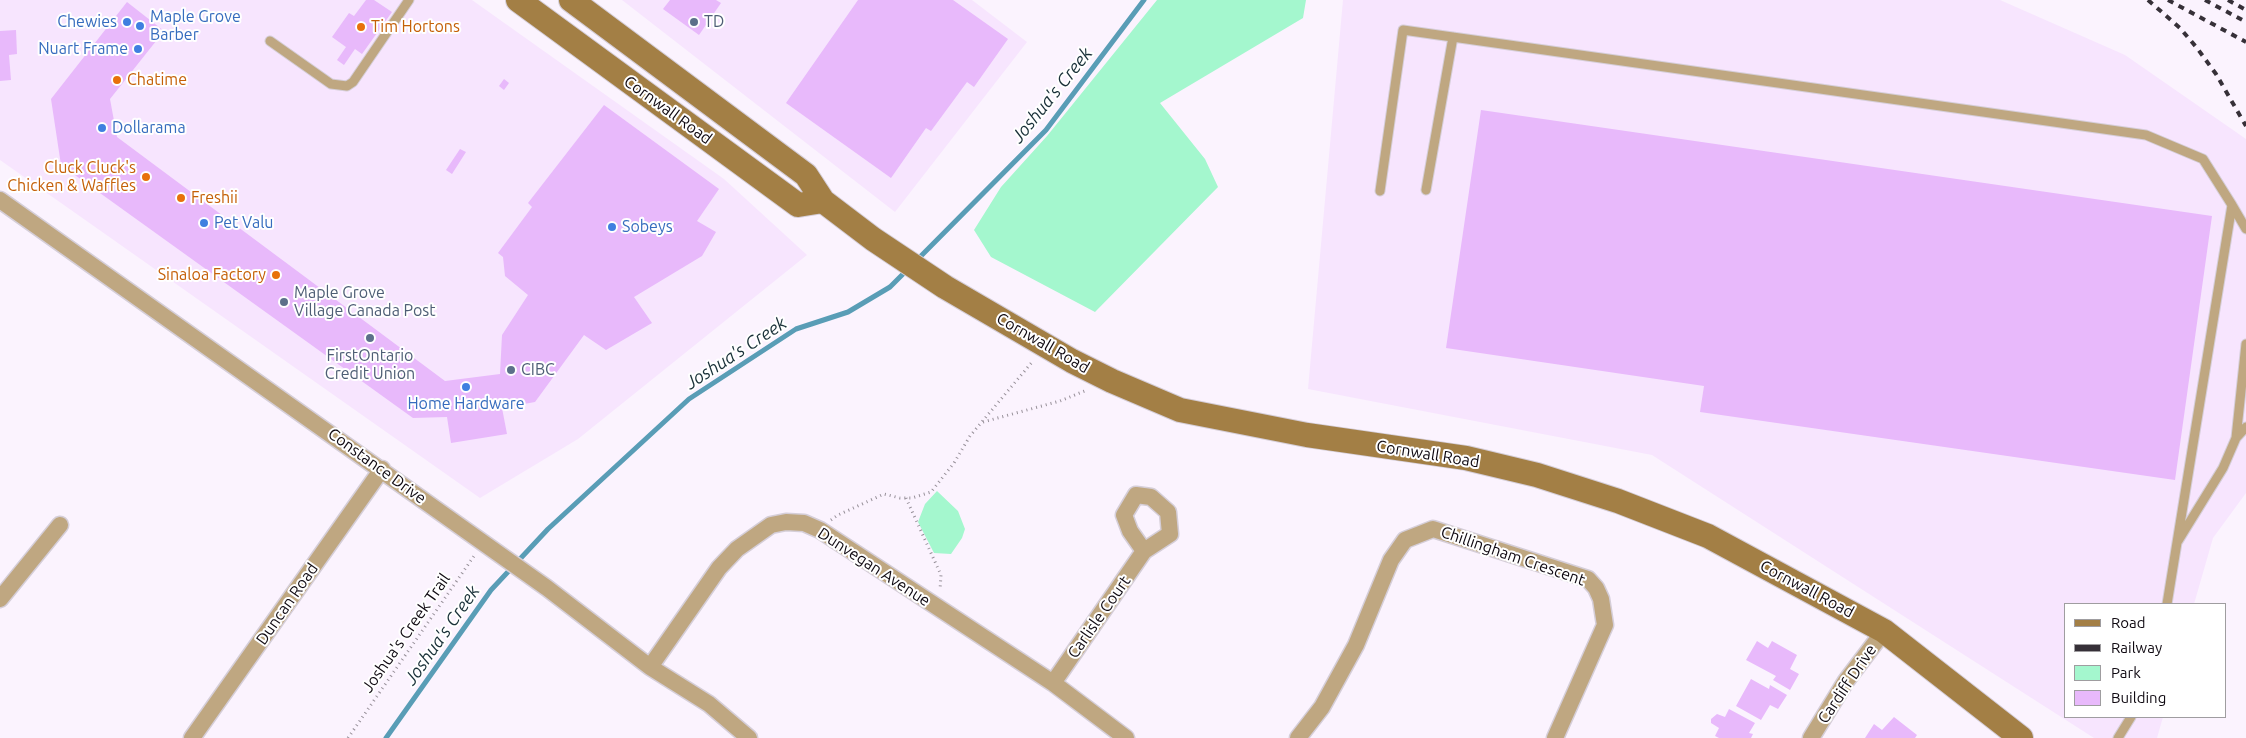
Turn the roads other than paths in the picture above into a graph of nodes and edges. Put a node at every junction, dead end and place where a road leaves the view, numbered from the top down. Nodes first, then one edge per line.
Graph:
1 (409, 0) edge
2 (518, 0) edge
3 (571, 0) edge
4 (1453, 37) junction
5 (270, 41) dead end
6 (1426, 190) dead end
7 (1380, 191) dead end
8 (824, 202) junction
9 (2232, 205) junction
10 (3, 209) edge
11 (2246, 229) edge
12 (2246, 344) edge
13 (2246, 427) edge
14 (2236, 438) junction
15 (382, 469) junction
16 (60, 525) dead end
17 (2175, 546) junction
18 (1144, 551) dead end
19 (0, 599) edge
20 (2167, 603) edge
21 (1884, 631) junction
22 (650, 667) junction
23 (1053, 684) junction
24 (2130, 718) edge
25 (192, 738) edge
26 (749, 738) edge
27 (1126, 738) edge
28 (1298, 738) edge
29 (1555, 738) edge
30 (1811, 738) edge
31 (2021, 738) edge
32 (2118, 738) edge

1 - 5 lane
2 - 8 main road, Cornwall Road
3 - 8 main road, Cornwall Road
4 - 6 lane
4 - 7 lane
4 - 9 lane
8 - 21 main road, Cornwall Road
9 - 11 lane
9 - 17 lane
10 - 15 street, Constance Drive
12 - 14 lane
13 - 14 lane
14 - 17 lane
15 - 22 street, Constance Drive
15 - 25 street, Duncan Road
16 - 19 street
17 - 20 lane
18 - 23 street, Carlisle Court
21 - 30 street, Cardiff Drive
21 - 31 main road, Cornwall Road
22 - 23 street, Dunvegan Avenue
22 - 26 street, Constance Drive
23 - 27 street, Dunvegan Avenue
24 - 32 lane
28 - 29 street, Chillingham Crescent

